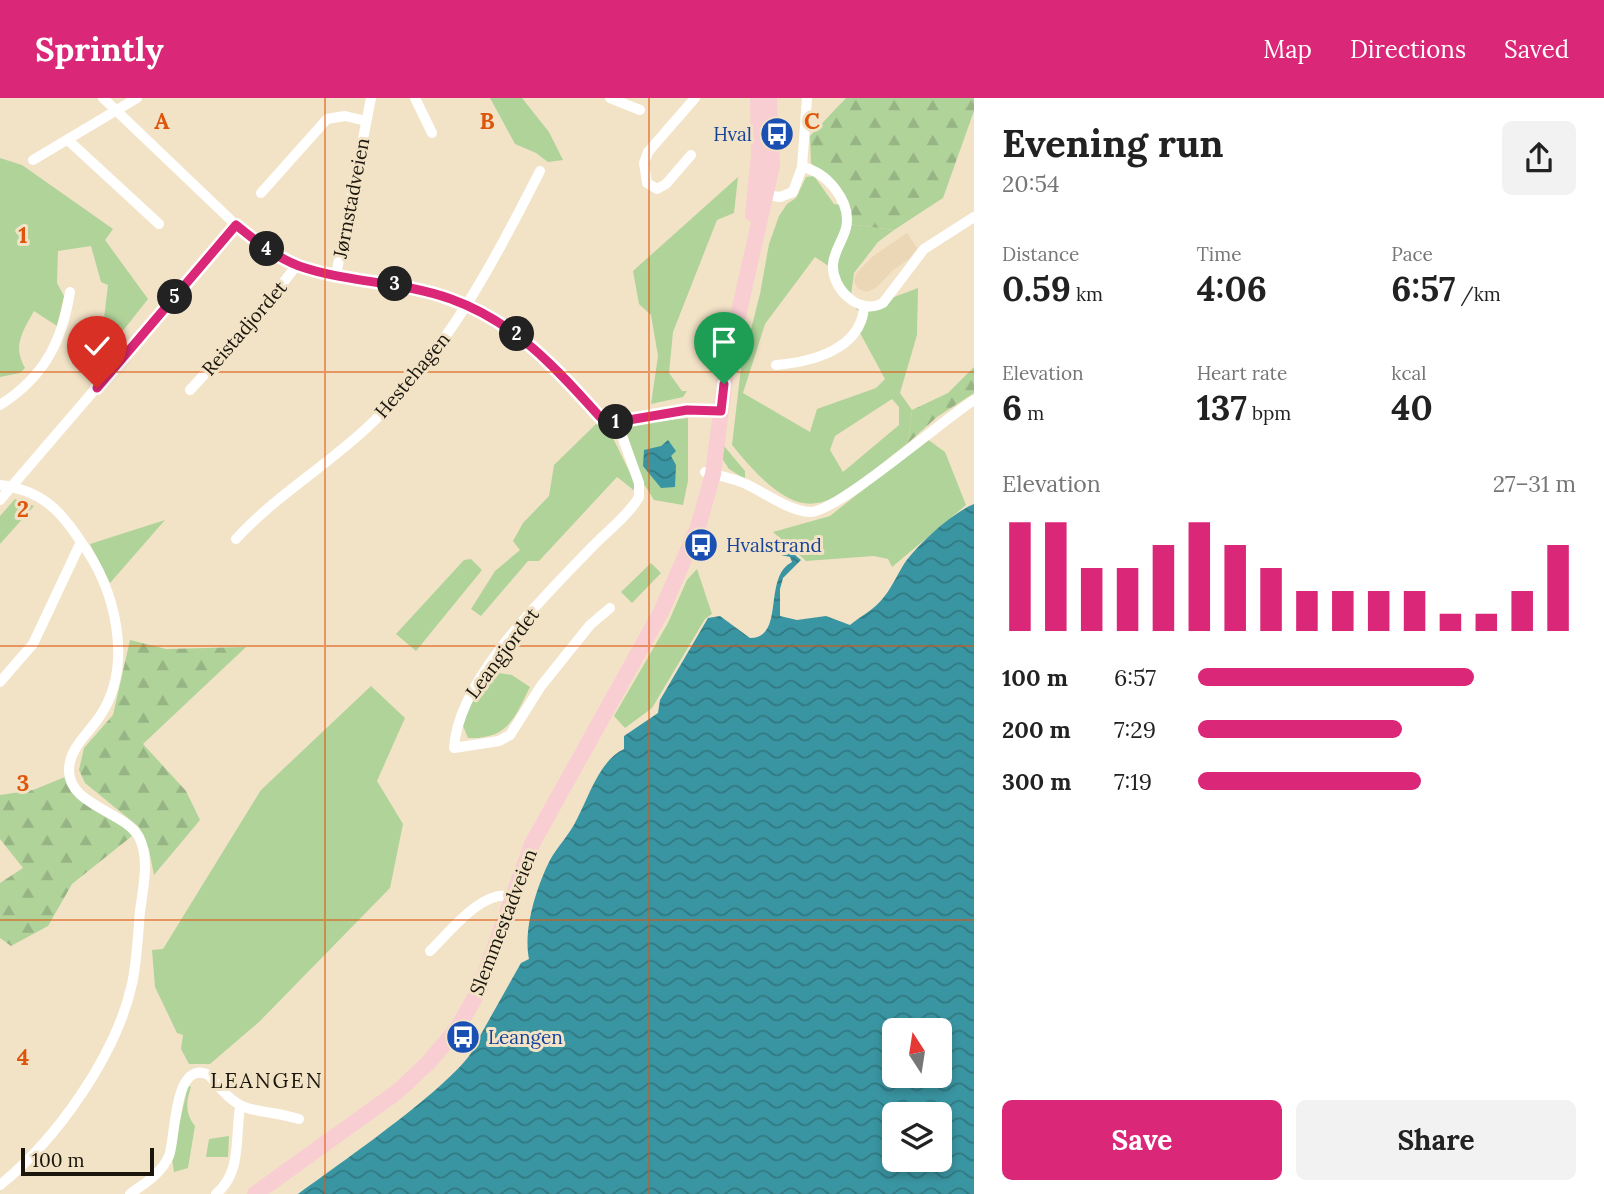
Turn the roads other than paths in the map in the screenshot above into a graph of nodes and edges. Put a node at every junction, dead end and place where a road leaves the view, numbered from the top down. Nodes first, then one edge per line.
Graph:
1 (103, 98) edge
2 (137, 98) edge
3 (371, 98) edge
4 (415, 98) edge
5 (610, 98) edge
6 (695, 98) edge
7 (758, 98) edge
8 (769, 98) edge
9 (807, 98) edge
10 (640, 110) dead end
11 (116, 111) junction
12 (366, 121) junction
13 (432, 133) dead end
14 (69, 141) junction
15 (691, 155) dead end
16 (33, 160) dead end
17 (802, 166) junction
18 (540, 171) dead end
19 (261, 194) dead end
20 (761, 195) junction
21 (974, 217) edge
22 (159, 224) dead end
23 (236, 225) junction
24 (297, 265) junction
25 (336, 275) junction
26 (70, 292) dead end
27 (467, 306) junction
28 (863, 308) junction
29 (776, 365) dead end
30 (190, 390) dead end
31 (974, 400) edge
32 (0, 405) edge
33 (716, 410) junction
34 (617, 422) junction
35 (709, 473) junction
36 (5, 486) edge
37 (0, 500) edge
38 (236, 539) dead end
39 (81, 542) junction
40 (610, 608) dead end
41 (0, 682) edge
42 (510, 896) junction
43 (430, 951) dead end
44 (240, 1107) junction
45 (299, 1119) dead end
46 (0, 1185) edge
47 (130, 1194) edge
48 (216, 1194) edge
49 (256, 1194) edge

1 - 11 street, Reistadjordet
2 - 11 street
3 - 12 street, Jørnstadveien
4 - 13 street
5 - 10 street
6 - 15 street
7 - 20 main road, Slemmestadveien
8 - 20 main road, Slemmestadveien
9 - 17 street
11 - 14 street
11 - 23 street, Reistadjordet
12 - 19 street, Jørnstadveien
12 - 25 street, Jørnstadveien
14 - 16 street
14 - 22 street
17 - 20 street
17 - 28 street
18 - 27 street, Hestehagen
20 - 33 main road, Slemmestadveien
21 - 28 street
23 - 24 street, Reistadjordet
23 - 36 street
24 - 25 street, Reistadjordet
24 - 30 street, Reistadjordet
25 - 27 street, Reistadjordet
26 - 32 street
27 - 34 street, Reistadjordet
27 - 38 street, Hestehagen
28 - 29 street
31 - 35 street
33 - 34 street
33 - 35 main road, Slemmestadveien
34 - 40 street, Leangjordet
35 - 42 main road, Slemmestadveien
36 - 37 street
36 - 39 street
39 - 41 street
39 - 46 street
42 - 43 street
42 - 49 main road, Slemmestadveien
44 - 45 street
44 - 47 street
44 - 48 street

